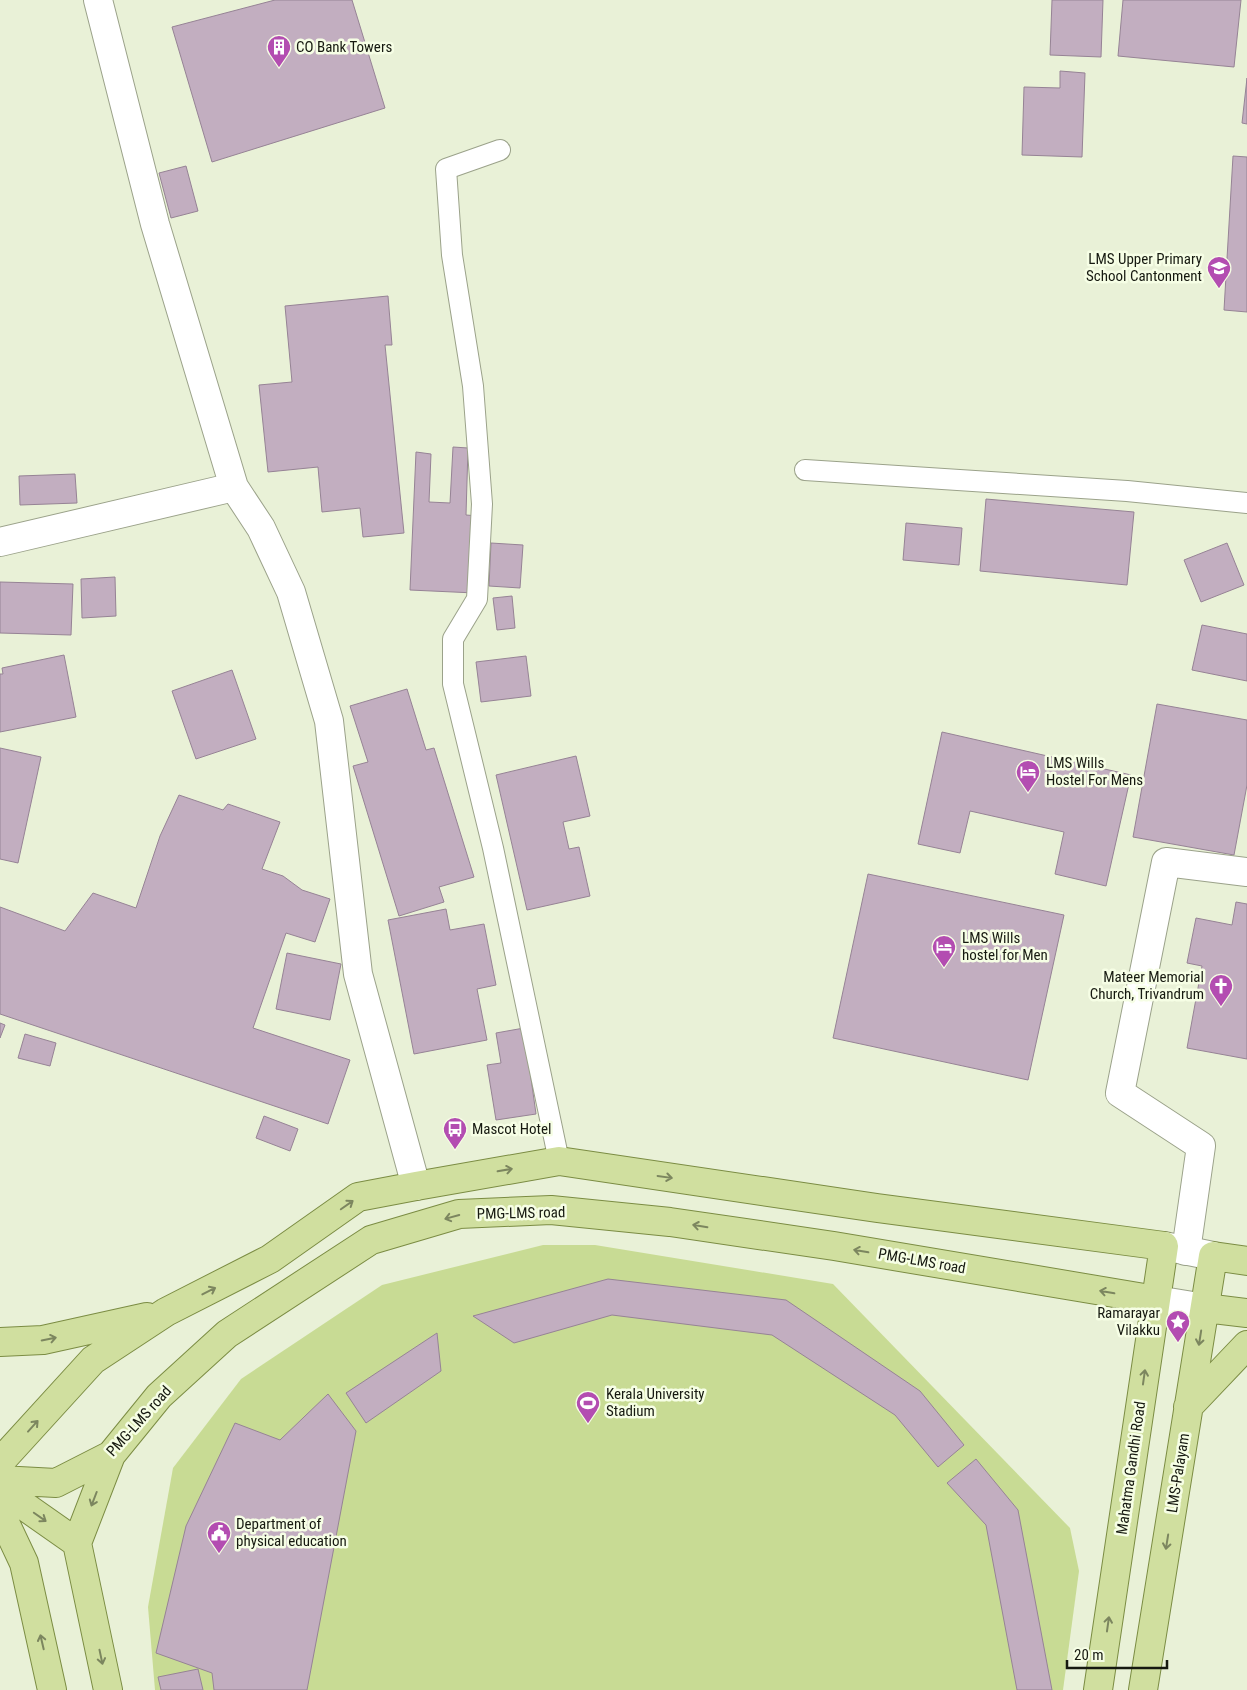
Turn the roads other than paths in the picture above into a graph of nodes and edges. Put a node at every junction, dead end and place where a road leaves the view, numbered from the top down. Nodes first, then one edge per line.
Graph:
1 (98, 0) edge
2 (500, 150) dead end
3 (805, 470) dead end
4 (234, 487) junction
5 (1247, 503) edge
6 (0, 542) edge
7 (1247, 872) edge
8 (559, 1161) junction
9 (416, 1186) junction
10 (1175, 1249) junction
11 (1213, 1256) junction
12 (1247, 1261) edge
13 (1156, 1300) junction
14 (1205, 1308) junction
15 (166, 1312) junction
16 (1247, 1313) edge
17 (0, 1342) edge
18 (1247, 1345) edge
19 (1188, 1407) junction
20 (112, 1455) junction
21 (0, 1462) edge
22 (0, 1480) edge
23 (0, 1489) edge
24 (0, 1512) edge
25 (78, 1542) junction
26 (52, 1690) edge
27 (108, 1690) edge
28 (1098, 1690) edge
29 (1143, 1690) edge

1 - 4 street
2 - 8 lane
3 - 5 lane
4 - 6 street
4 - 9 street
7 - 10 street
9 -> 8 main road
8 -> 10 main road
15 -> 9 main road
10 - 11 street
10 - 13 main road, Mahatma Gandhi Road
11 - 12 main road
11 - 14 main road, LMS-Palayam
13 - 14 street
13 -> 20 main road, PMG-LMS road
28 -> 13 main road, Mahatma Gandhi Road
14 - 16 main road
14 -> 19 main road, LMS-Palayam
17 -> 15 main road
21 -> 15 main road
18 - 19 main road
19 -> 29 main road, LMS-Palayam
20 - 22 main road, PMG-LMS road
20 -> 25 main road
23 -> 25 main road
26 -> 24 main road
25 -> 27 main road

